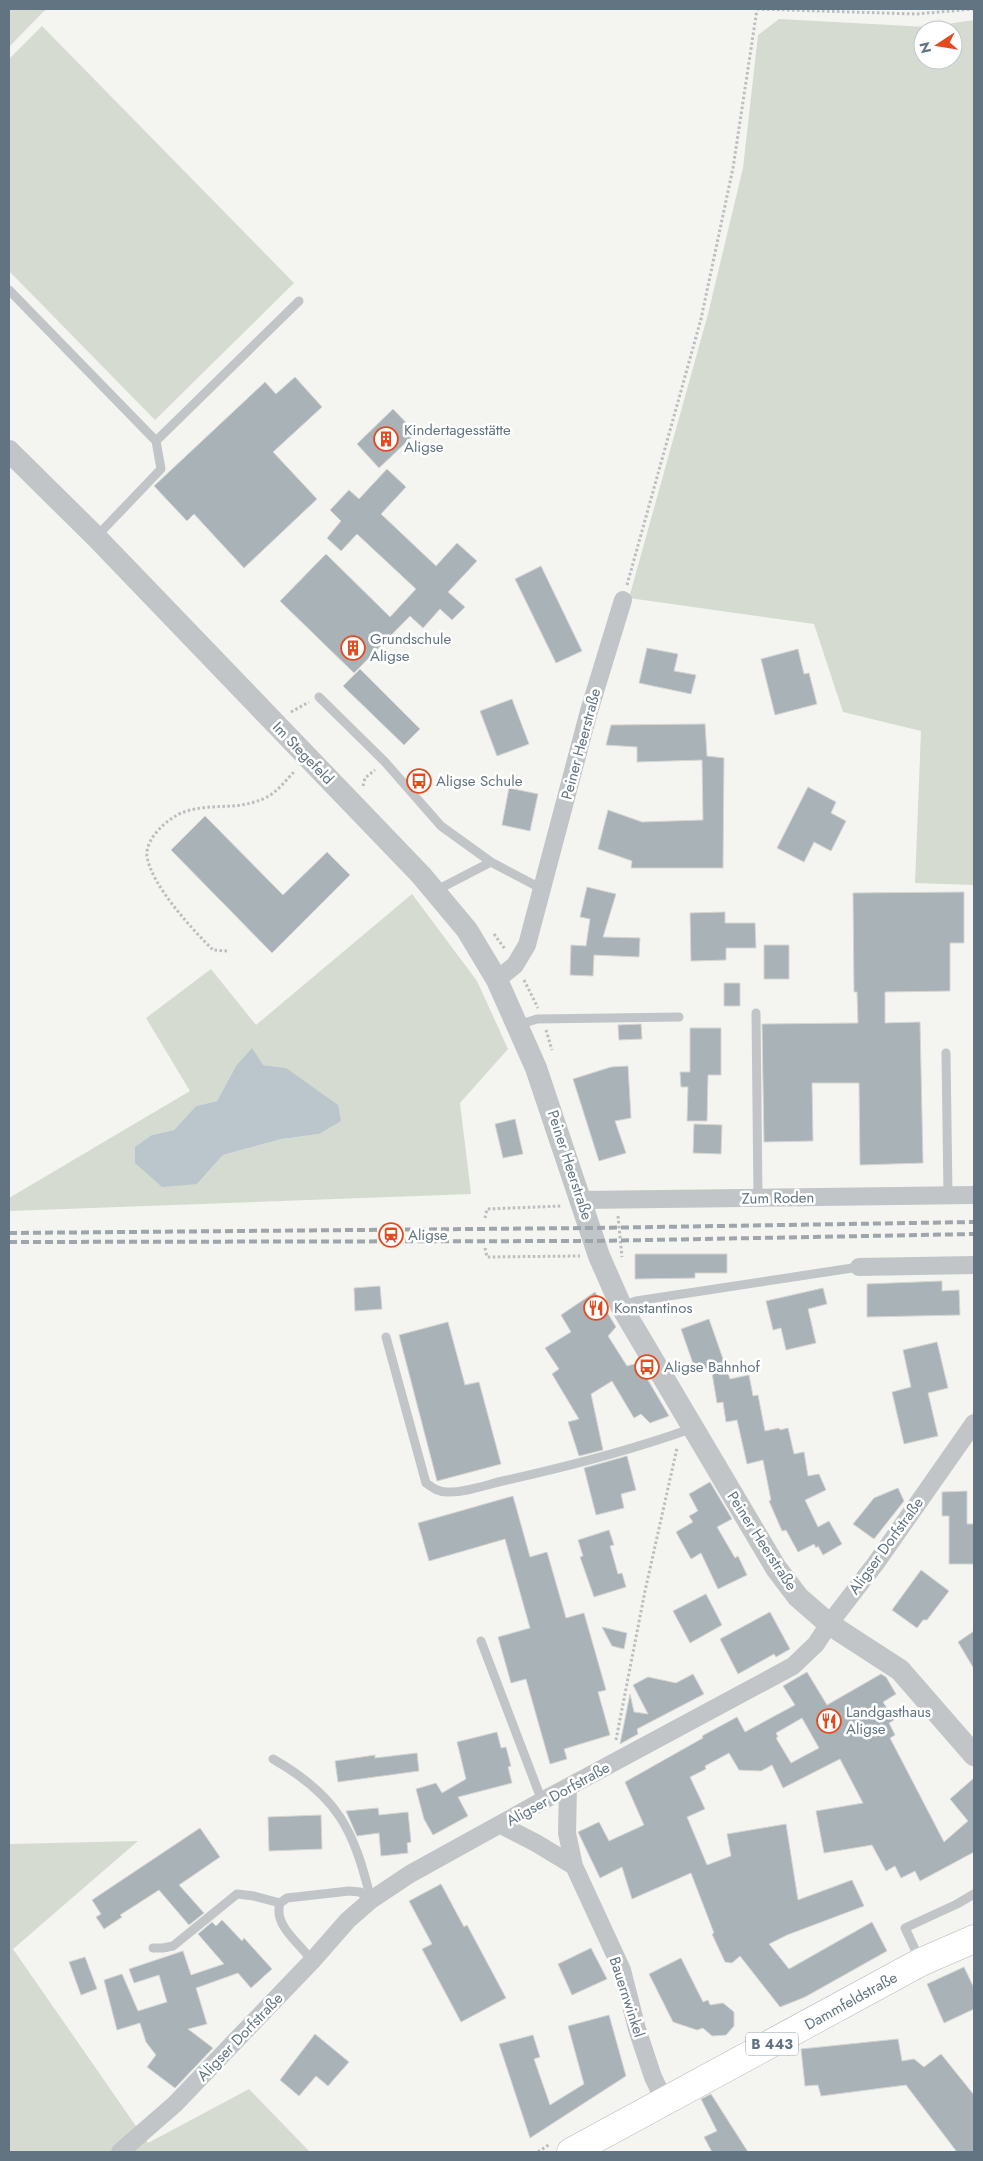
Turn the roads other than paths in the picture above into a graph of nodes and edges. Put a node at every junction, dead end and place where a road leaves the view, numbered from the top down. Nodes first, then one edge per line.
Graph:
1 (9, 290) edge
2 (299, 301) dead end
3 (156, 441) junction
4 (9, 451) edge
5 (96, 537) junction
6 (623, 600) road end
7 (319, 697) road end
8 (490, 862) junction
9 (542, 889) junction
10 (434, 891) junction
11 (497, 980) junction
12 (756, 1014) dead end
13 (679, 1017) dead end
14 (518, 1025) junction
15 (946, 1052) dead end
16 (948, 1195) junction
17 (974, 1195) edge
18 (758, 1198) junction
19 (581, 1200) junction
20 (974, 1265) edge
21 (859, 1267) joint
22 (621, 1306) junction
23 (386, 1337) dead end
24 (974, 1425) edge
25 (686, 1431) junction
26 (829, 1624) junction
27 (482, 1641) dead end
28 (974, 1754) edge
29 (272, 1760) dead end
30 (568, 1787) junction
31 (542, 1801) junction
32 (502, 1825) junction
33 (574, 1866) junction
34 (974, 1894) edge
35 (371, 1900) junction
36 (280, 1903) junction
37 (974, 1939) edge
38 (153, 1948) dead end
39 (312, 1961) junction
40 (921, 1962) junction
41 (665, 2102) junction
42 (120, 2152) edge
43 (571, 2152) edge

1 - 3 lane
2 - 3 lane
3 - 5 lane
4 - 5 street, Im Stegefeld
5 - 10 street, Im Stegefeld
6 - 9 street, Peiner Heerstraße
7 - 8 lane
8 - 9 lane
8 - 10 lane
9 - 11 street, Peiner Heerstraße
10 - 11 street, Im Stegefeld
11 - 14 street, Peiner Heerstraße
12 - 18 lane
13 - 14 lane
14 - 19 street, Peiner Heerstraße
15 - 16 lane
16 - 17 street, Zum Roden
16 - 18 street, Zum Roden
18 - 19 street, Zum Roden
19 - 22 street, Peiner Heerstraße
20 - 21 street
21 - 22 lane
22 - 25 street, Peiner Heerstraße
23 - 25 lane
24 - 26 street, Aligser Dorfstraße
25 - 26 street, Peiner Heerstraße
26 - 28 street, Peiner Heerstraße
26 - 30 street, Aligser Dorfstraße
27 - 31 lane
29 - 35 lane
30 - 31 street, Aligser Dorfstraße
30 - 33 street, Bauernwinkel
31 - 32 street, Aligser Dorfstraße
32 - 33 street
32 - 35 street, Aligser Dorfstraße
33 - 41 street, Bauernwinkel
34 - 40 lane
35 - 36 lane
35 - 39 street, Aligser Dorfstraße
36 - 38 lane
36 - 39 lane
37 - 40 main road, Dammfeldstraße / B 443
39 - 42 street, Aligser Dorfstraße
40 - 41 main road, Dammfeldstraße / B 443
41 - 43 main road, Dammfeldstraße / B 443

